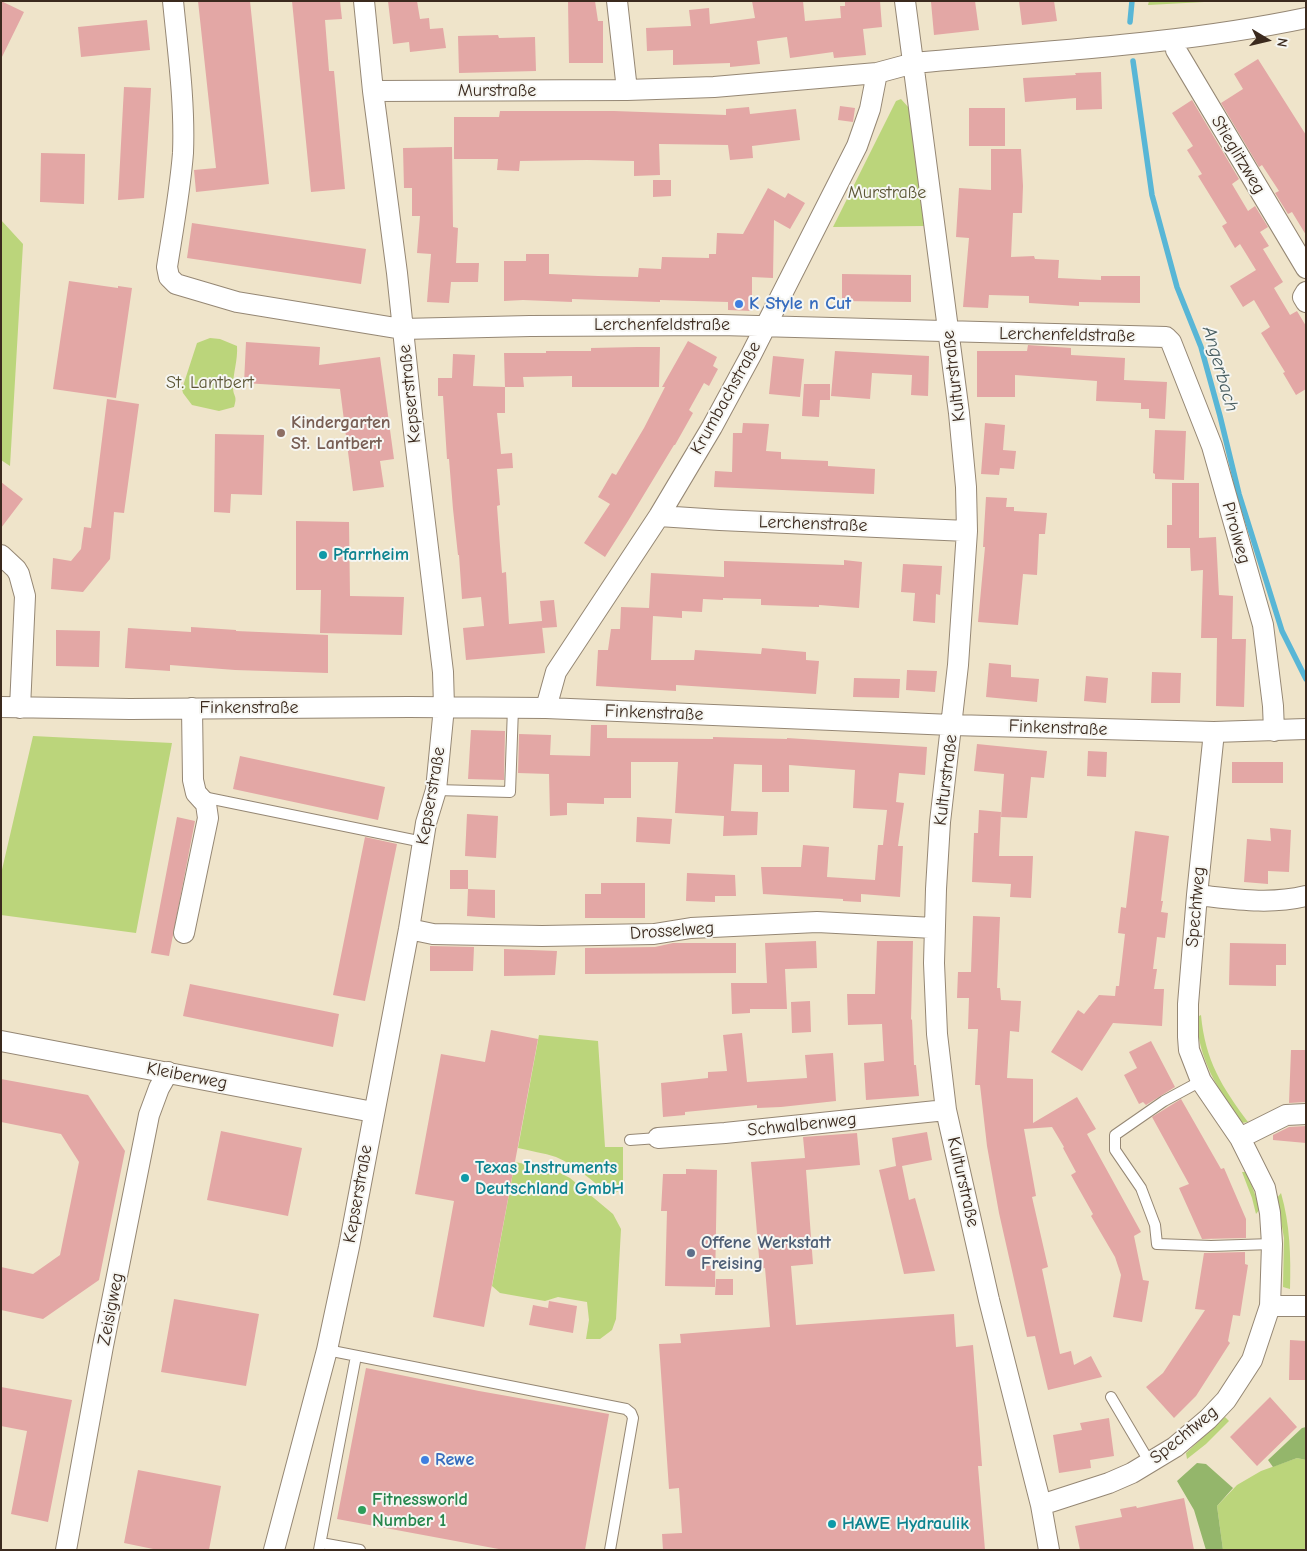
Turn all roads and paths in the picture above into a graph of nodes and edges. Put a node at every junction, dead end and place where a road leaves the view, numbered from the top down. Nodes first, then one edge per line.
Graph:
1 (173, 1) edge
2 (364, 1) edge
3 (617, 1) edge
4 (905, 1) edge
5 (1306, 18) edge
6 (1176, 39) junction
7 (914, 64) junction
8 (877, 73) junction
9 (627, 90) junction
10 (373, 91) junction
11 (1306, 268) edge
12 (1306, 292) edge
13 (1306, 302) edge
14 (766, 326) junction
15 (402, 328) junction
16 (949, 332) junction
17 (1172, 342) joint
18 (659, 516) junction
19 (967, 531) junction
20 (1, 556) edge
21 (10, 707) edge
22 (444, 707) junction
23 (192, 708) junction
24 (513, 708) junction
25 (546, 708) junction
26 (952, 726) junction
27 (1306, 729) edge
28 (1274, 731) junction
29 (1214, 732) junction
30 (436, 790) junction
31 (199, 797) junction
32 (423, 842) junction
33 (1196, 895) junction
34 (1306, 896) edge
35 (934, 928) junction
36 (409, 929) junction
37 (184, 933) dead end
38 (1, 1041) edge
39 (168, 1072) junction
40 (1201, 1080) junction
41 (946, 1110) junction
42 (373, 1112) junction
43 (1306, 1114) edge
44 (658, 1138) joint
45 (1240, 1138) junction
46 (630, 1140) dead end
47 (1272, 1244) junction
48 (1270, 1306) junction
49 (1306, 1306) edge
50 (327, 1350) junction
51 (356, 1356) junction
52 (1111, 1397) dead end
53 (1150, 1463) junction
54 (1041, 1505) junction
55 (320, 1546) edge
56 (66, 1550) edge
57 (274, 1550) edge
58 (360, 1550) edge
59 (610, 1550) edge
60 (1049, 1550) edge

1 - 15 street, Lerchenfeldstraße
2 - 10 street, Kepserstraße
3 - 9 street
4 - 7 street, Kulturstraße
5 - 6 street, Murstraße
6 - 7 street, Murstraße
6 - 11 street, Stieglitzweg
7 - 8 street, Murstraße
7 - 16 street, Kulturstraße
8 - 9 street, Murstraße
8 - 14 street, Krumbachstraße
9 - 10 street, Murstraße
10 - 15 street, Kepserstraße
12 - 13 street
14 - 15 street, Lerchenfeldstraße
14 - 16 street, Lerchenfeldstraße
14 - 18 street, Krumbachstraße
15 - 22 street, Kepserstraße
16 - 17 street, Lerchenfeldstraße
16 - 19 street, Kulturstraße
17 - 28 street, Pirolweg
18 - 19 street, Lerchenstraße
18 - 25 street, Krumbachstraße
19 - 26 street, Kulturstraße
20 - 21 street
21 - 23 street, Finkenstraße
22 - 23 street, Finkenstraße
22 - 24 street, Finkenstraße
22 - 30 street, Kepserstraße
23 - 31 street
24 - 25 street, Finkenstraße
24 - 30 lane
25 - 26 street, Finkenstraße
26 - 29 street, Finkenstraße
26 - 35 street, Kulturstraße
27 - 28 street, Finkenstraße
28 - 29 street, Finkenstraße
29 - 33 street, Spechtweg
30 - 32 street, Kepserstraße
31 - 32 lane
31 - 37 street
32 - 36 street, Kepserstraße
33 - 34 street
33 - 40 street, Spechtweg
35 - 36 street, Drosselweg
35 - 41 street, Kulturstraße
36 - 42 street, Kepserstraße
38 - 39 street, Kleiberweg
39 - 42 street, Kleiberweg
39 - 56 street, Zeisigweg
40 - 45 street, Spechtweg
40 - 47 lane
41 - 44 street, Schwalbenweg
41 - 54 street, Kulturstraße
42 - 50 street, Kepserstraße
43 - 45 street
44 - 46 lane
45 - 47 street, Spechtweg
47 - 48 street, Spechtweg
48 - 49 street
48 - 53 street, Spechtweg
50 - 51 lane
50 - 57 street, Kepserstraße
51 - 55 lane
51 - 59 lane
52 - 53 lane
53 - 54 street, Spechtweg
54 - 60 street, Kulturstraße
55 - 58 lane

